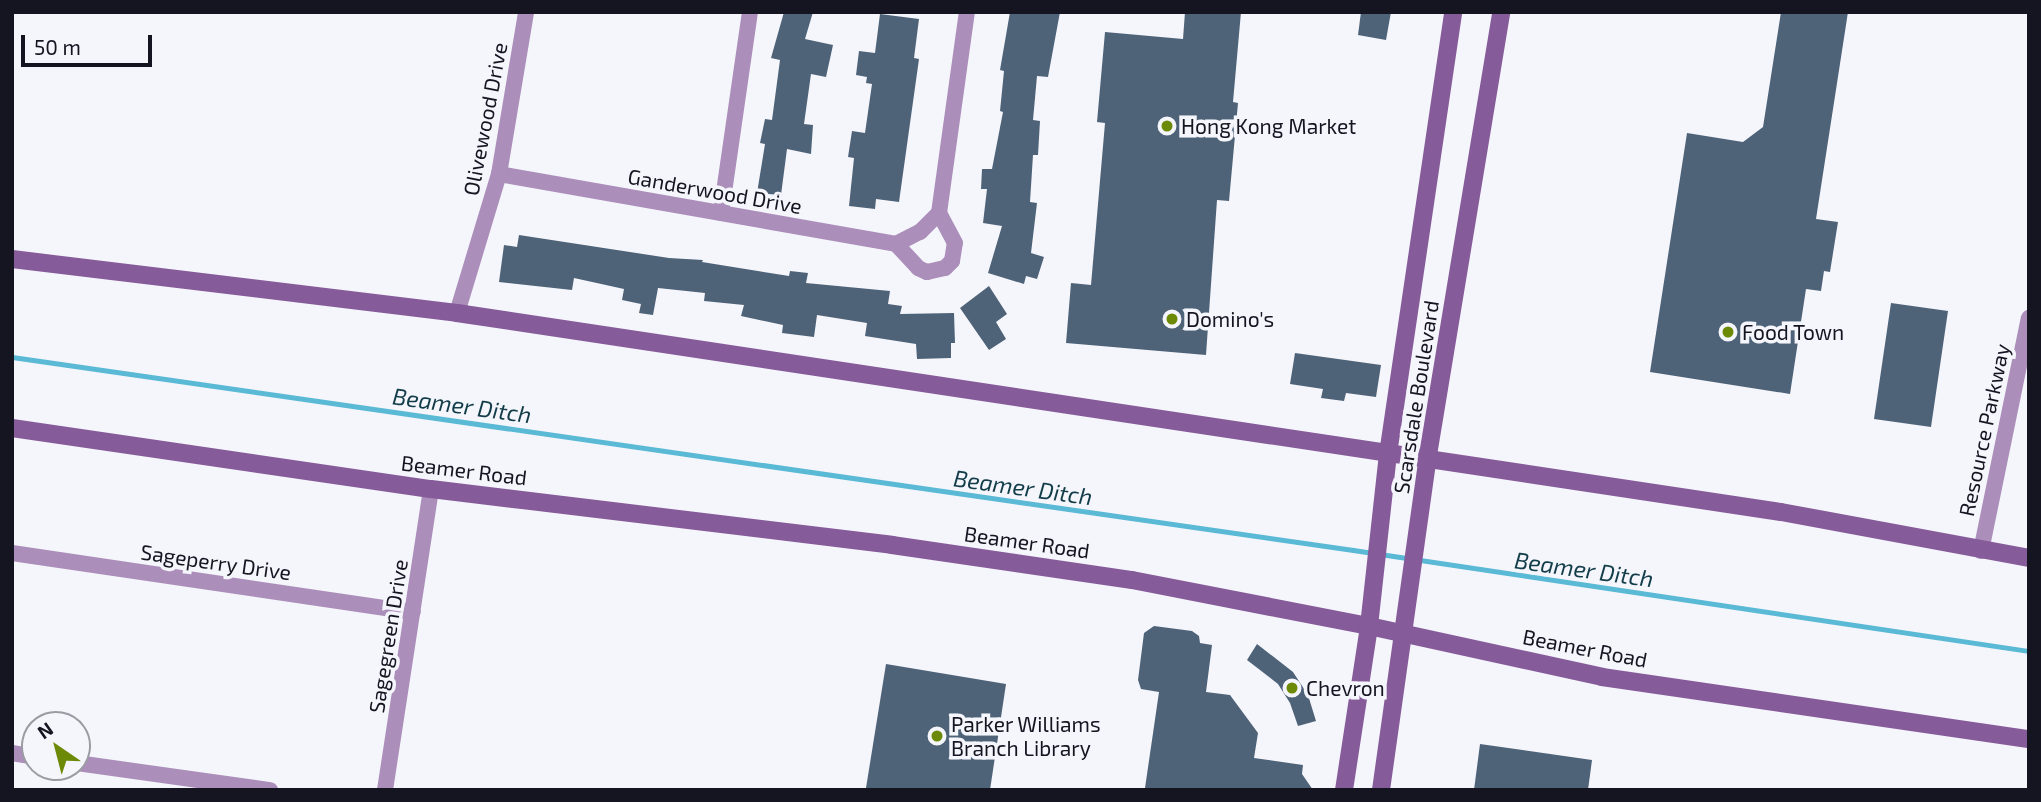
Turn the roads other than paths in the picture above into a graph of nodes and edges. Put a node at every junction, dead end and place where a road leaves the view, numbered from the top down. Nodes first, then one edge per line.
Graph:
1 (526, 12) edge
2 (750, 12) edge
3 (967, 12) edge
4 (1453, 12) edge
5 (1501, 12) edge
6 (499, 174) junction
7 (721, 213) junction
8 (939, 213) junction
9 (896, 244) junction
10 (12, 259) edge
11 (457, 313) junction
12 (2029, 318) edge
13 (12, 428) edge
14 (1388, 454) junction
15 (1427, 461) junction
16 (431, 489) junction
17 (1981, 551) junction
18 (12, 553) edge
19 (2029, 558) edge
20 (413, 612) junction
21 (1405, 625) junction
22 (1369, 626) junction
23 (2029, 738) edge
24 (91, 764) edge
25 (270, 790) edge
26 (385, 790) edge
27 (1344, 790) edge
28 (1381, 790) edge

1 - 6 street, Olivewood Drive
2 - 7 street
3 - 8 street
4 - 14 main road, Scarsdale Boulevard
5 - 15 main road, Scarsdale Boulevard
6 - 7 street, Ganderwood Drive
6 - 11 street, Olivewood Drive
7 - 9 street, Ganderwood Drive
8 - 9 street
8 - 9 street
10 - 11 main road
11 - 14 main road
12 - 17 street, Resource Parkway
13 - 16 main road, Beamer Road
14 - 15 main road
14 - 22 main road, Scarsdale Boulevard
15 - 17 main road
15 - 21 main road, Scarsdale Boulevard
16 - 20 street, Sagegreen Drive
16 - 22 main road, Beamer Road
17 - 19 main road
18 - 20 street, Sageperry Drive
20 - 26 street, Sagegreen Drive
21 - 22 main road, Beamer Road
21 - 23 main road, Beamer Road
21 - 28 main road, Scarsdale Boulevard
22 - 27 main road, Scarsdale Boulevard
24 - 25 street

